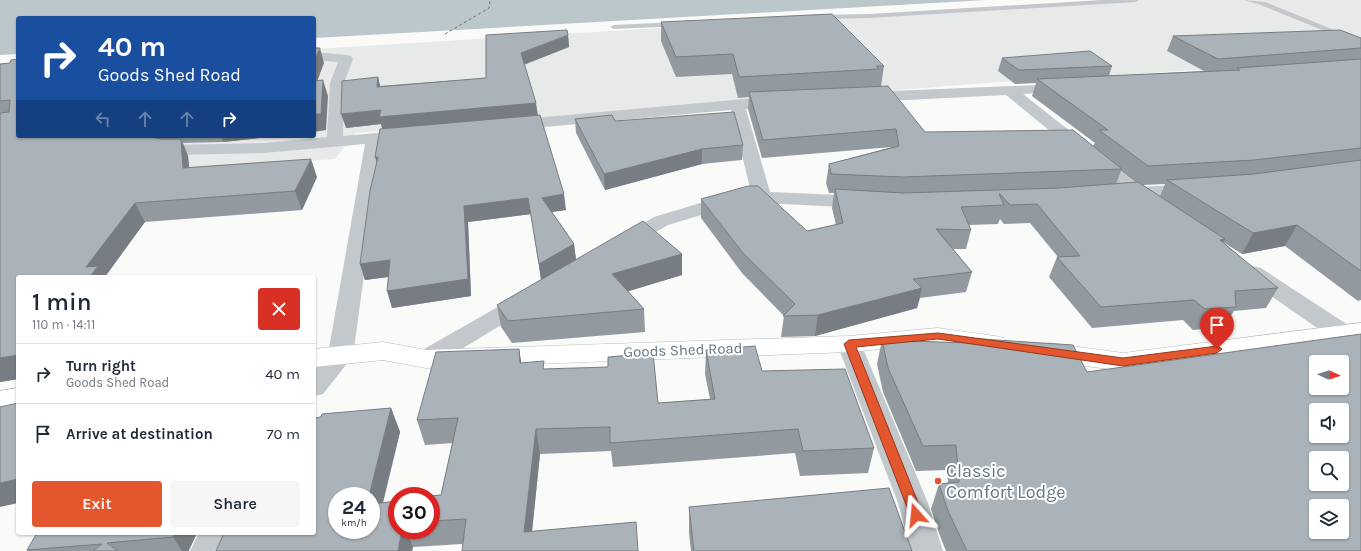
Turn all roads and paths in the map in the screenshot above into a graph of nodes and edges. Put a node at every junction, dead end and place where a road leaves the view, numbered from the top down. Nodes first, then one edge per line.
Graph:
1 (1136, 0) edge
2 (1247, 0) edge
3 (809, 18) edge
4 (684, 24) edge
5 (614, 27) dead end
6 (1361, 44) edge
7 (316, 56) edge
8 (1074, 88) edge
9 (1010, 91) junction
10 (851, 98) edge
11 (796, 100) edge
12 (737, 104) junction
13 (500, 126) edge
14 (421, 134) edge
15 (124, 138) edge
16 (374, 138) junction
17 (335, 142) junction
18 (1205, 189) edge
19 (1136, 194) junction
20 (1105, 196) edge
21 (762, 197) junction
22 (884, 203) edge
23 (1161, 211) edge
24 (607, 253) edge
25 (1239, 263) edge
26 (540, 292) edge
27 (1351, 332) edge
28 (849, 344) junction
29 (1361, 352) edge
30 (340, 356) junction
31 (316, 358) edge
32 (426, 359) junction
33 (316, 386) edge
34 (16, 398) edge
35 (0, 401) edge
36 (216, 535) edge
37 (206, 551) edge
38 (927, 551) edge

1 - 3 lane
2 - 6 lane
4 - 5 lane
7 - 17 street
8 - 9 street
9 - 10 street
9 - 19 street
11 - 12 street
12 - 13 street
12 - 21 street
14 - 16 street
15 - 17 street
16 - 17 street
16 - 30 street
18 - 19 street
19 - 20 street
19 - 23 street
21 - 22 street
21 - 24 street
25 - 27 street
26 - 32 street
27 - 28 street, Goods Shed Road
27 - 29 street
28 - 32 street, Goods Shed Road
28 - 38 street
30 - 31 street, Goods Shed Road
30 - 32 street, Goods Shed Road
30 - 33 street
34 - 35 street
36 - 37 street

